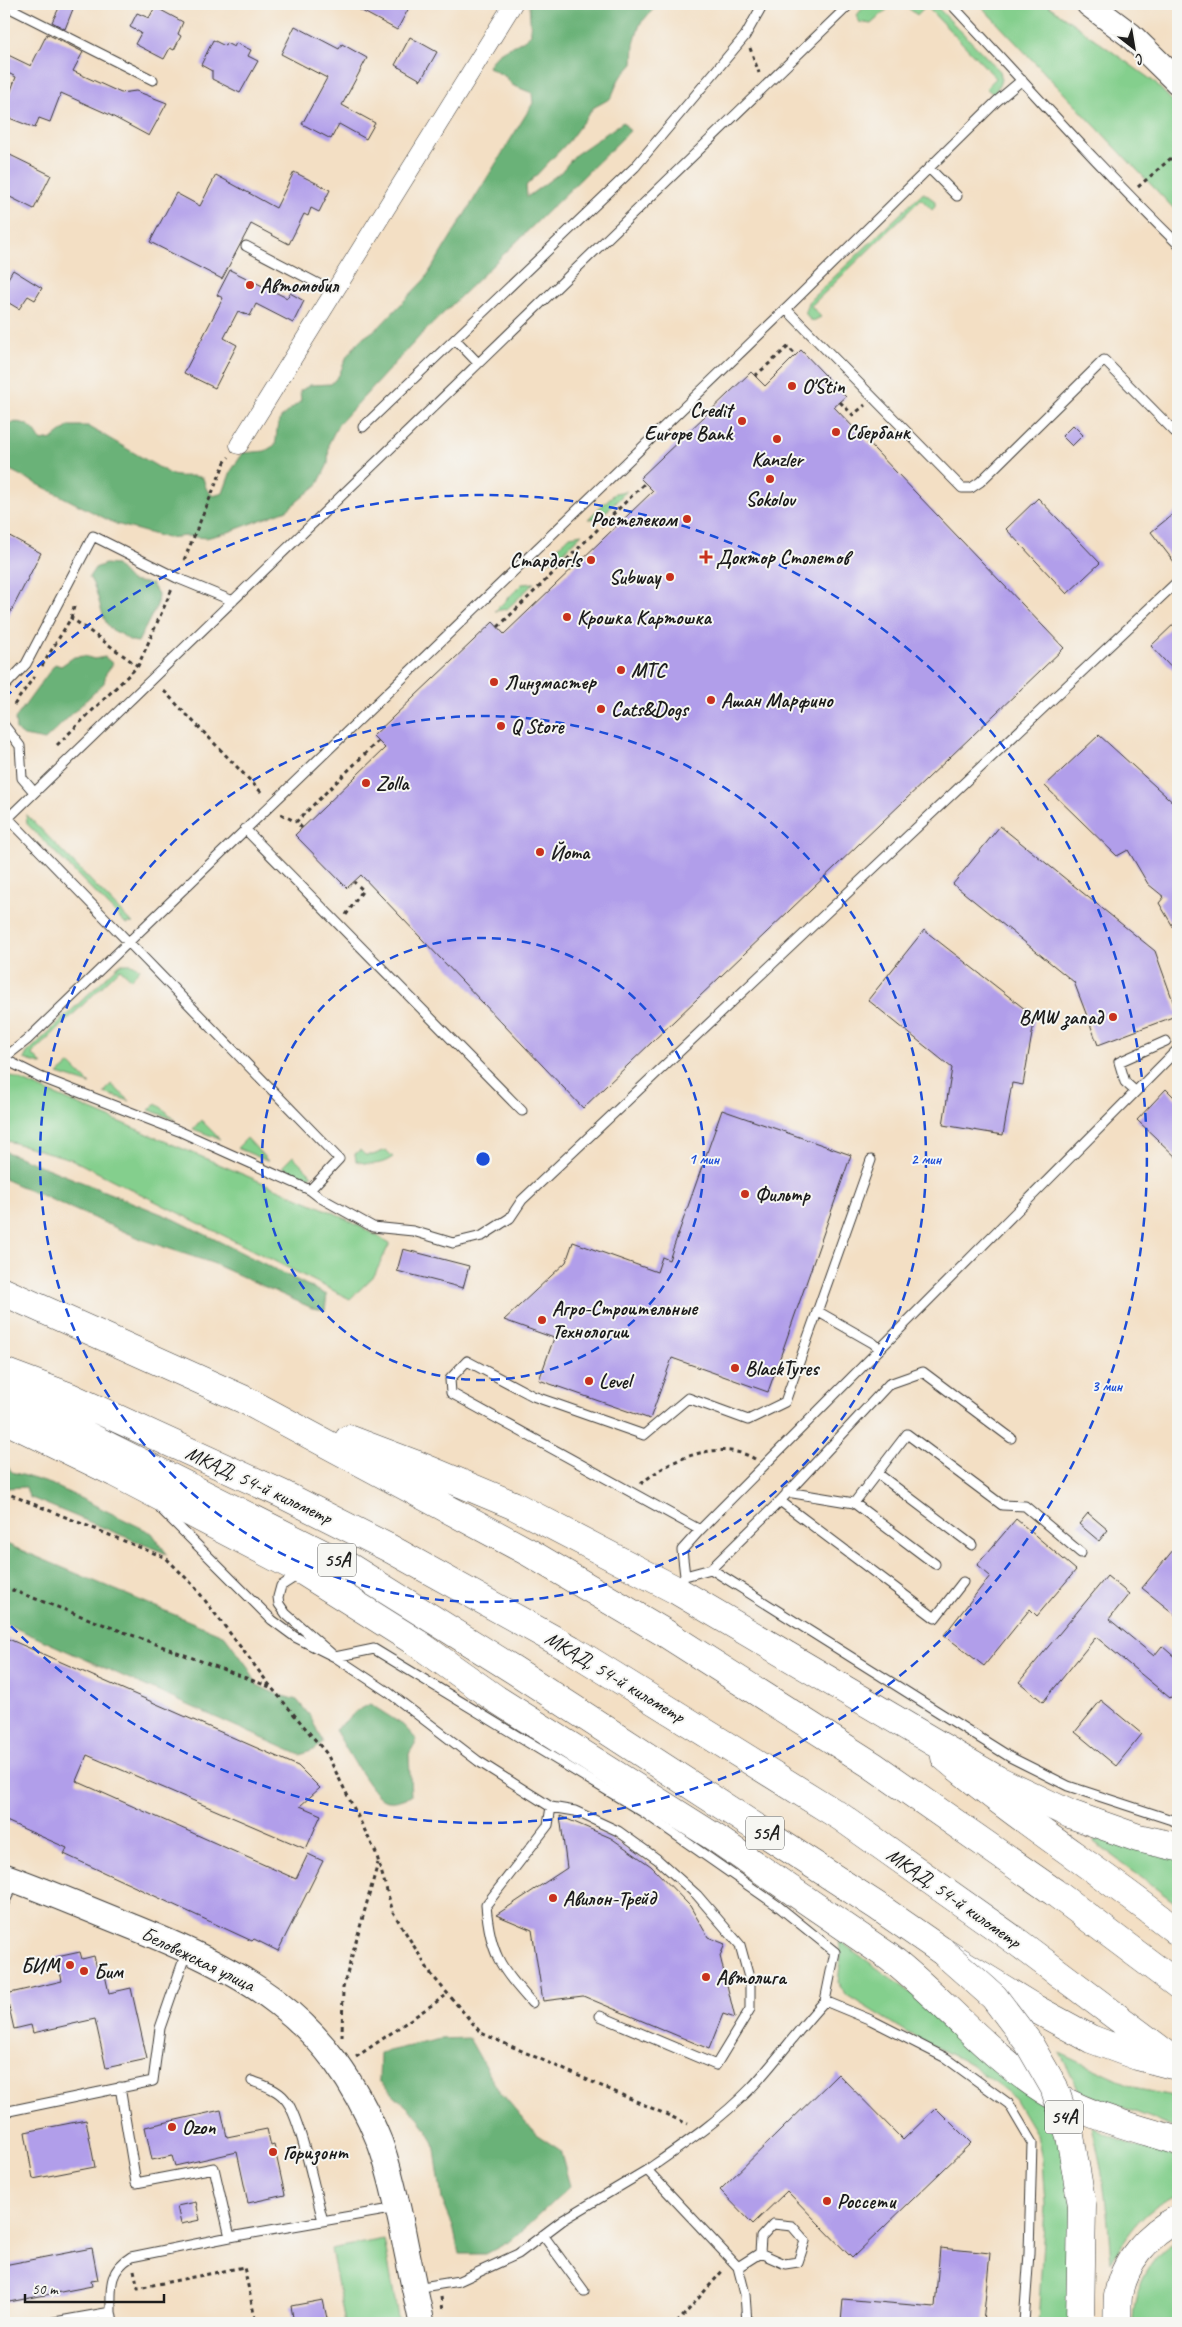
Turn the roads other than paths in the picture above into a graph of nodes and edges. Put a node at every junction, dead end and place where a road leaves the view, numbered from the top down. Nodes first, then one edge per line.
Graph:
1 (513, 4) edge
2 (763, 4) edge
3 (951, 4) edge
4 (1089, 4) edge
5 (4, 6) edge
6 (846, 6) edge
7 (153, 80) dead end
8 (1022, 80) junction
9 (1178, 82) edge
10 (929, 168) junction
11 (957, 196) dead end
12 (1178, 244) edge
13 (246, 246) dead end
14 (334, 292) junction
15 (786, 309) junction
16 (455, 339) junction
17 (478, 363) junction
18 (364, 427) dead end
19 (1178, 435) edge
20 (239, 445) road end
21 (1178, 581) edge
22 (233, 601) junction
23 (4, 687) edge
24 (4, 726) edge
25 (34, 792) junction
26 (6, 820) edge
27 (245, 829) junction
28 (128, 942) junction
29 (1166, 1041) dead end
30 (1178, 1049) edge
31 (4, 1058) edge
32 (1135, 1091) junction
33 (522, 1111) dead end
34 (871, 1160) dead end
35 (310, 1190) junction
36 (4, 1292) edge
37 (817, 1311) junction
38 (880, 1349) junction
39 (4, 1372) edge
40 (4, 1391) edge
41 (245, 1400) junction
42 (4, 1419) edge
43 (1011, 1438) dead end
44 (115, 1473) junction
45 (877, 1473) junction
46 (788, 1492) junction
47 (780, 1501) junction
48 (854, 1503) junction
49 (700, 1530) junction
50 (972, 1545) dead end
51 (1080, 1553) dead end
52 (935, 1564) dead end
53 (711, 1569) junction
54 (304, 1572) junction
55 (964, 1582) dead end
56 (681, 1583) junction
57 (335, 1657) junction
58 (915, 1732) junction
59 (551, 1807) junction
60 (1178, 1822) edge
61 (1178, 1847) edge
62 (10, 1878) edge
63 (4, 1903) edge
64 (1178, 1932) edge
65 (187, 1949) junction
66 (942, 1951) junction
67 (1178, 1985) edge
68 (825, 2001) junction
69 (532, 2003) dead end
70 (600, 2016) dead end
71 (1178, 2065) edge
72 (252, 2081) dead end
73 (120, 2087) junction
74 (4, 2112) edge
75 (1178, 2142) edge
76 (647, 2170) junction
77 (398, 2208) junction
78 (1178, 2219) edge
79 (323, 2221) junction
80 (543, 2235) junction
81 (230, 2237) junction
82 (760, 2253) junction
83 (738, 2267) junction
84 (427, 2286) junction
85 (584, 2291) dead end
86 (111, 2312) junction
87 (433, 2318) edge
88 (49, 2323) edge
89 (113, 2323) edge
90 (747, 2323) edge
91 (1024, 2323) edge
92 (1080, 2323) edge
93 (1117, 2323) edge

1 - 14 street
2 - 16 lane
3 - 8 lane
4 - 9 street
5 - 7 lane
6 - 17 lane
8 - 10 lane
8 - 12 lane
10 - 11 lane
10 - 15 lane
13 - 14 lane
14 - 20 street
15 - 19 lane
15 - 27 lane
16 - 17 lane
16 - 18 lane
17 - 22 lane
21 - 35 lane
22 - 23 lane
22 - 25 lane
24 - 25 lane
25 - 26 lane
26 - 28 lane
27 - 28 lane
27 - 33 lane
28 - 31 lane
28 - 35 lane
29 - 32 lane
30 - 32 lane
31 - 35 lane
32 - 38 lane
34 - 37 lane
36 - 41 main road
37 - 38 lane
37 - 49 lane
38 - 49 lane
39 - 71 main road, МКАД, 54-й километр
40 - 66 main road, 55А
41 - 56 main road
41 - 67 main road
42 - 44 main road
43 - 46 lane
44 - 54 main road
44 - 57 lane
45 - 48 lane
45 - 50 lane
45 - 51 lane
46 - 47 lane
46 - 48 lane
47 - 53 lane
47 - 55 lane
48 - 52 lane
49 - 56 lane
53 - 56 lane
53 - 60 lane
54 - 57 lane
54 - 75 main road
56 - 58 main road
57 - 59 lane
57 - 68 lane
58 - 61 main road
58 - 64 main road
59 - 69 lane
59 - 70 lane
62 - 63 lane
62 - 65 street, Беловежская улица
65 - 73 lane
65 - 77 street, Беловежская улица
66 - 71 main road, 55А, bridge
66 - 92 main road, 54А, bridge
68 - 76 lane
68 - 91 lane
72 - 79 lane
73 - 74 lane
73 - 81 lane
76 - 80 lane
76 - 83 lane
77 - 79 lane
77 - 84 street, Беловежская улица
78 - 93 main road
79 - 81 lane
80 - 84 lane
80 - 85 lane
81 - 86 lane
82 - 82 lane
82 - 83 lane
83 - 90 lane
84 - 87 street, Беловежская улица
86 - 88 lane
86 - 89 lane

